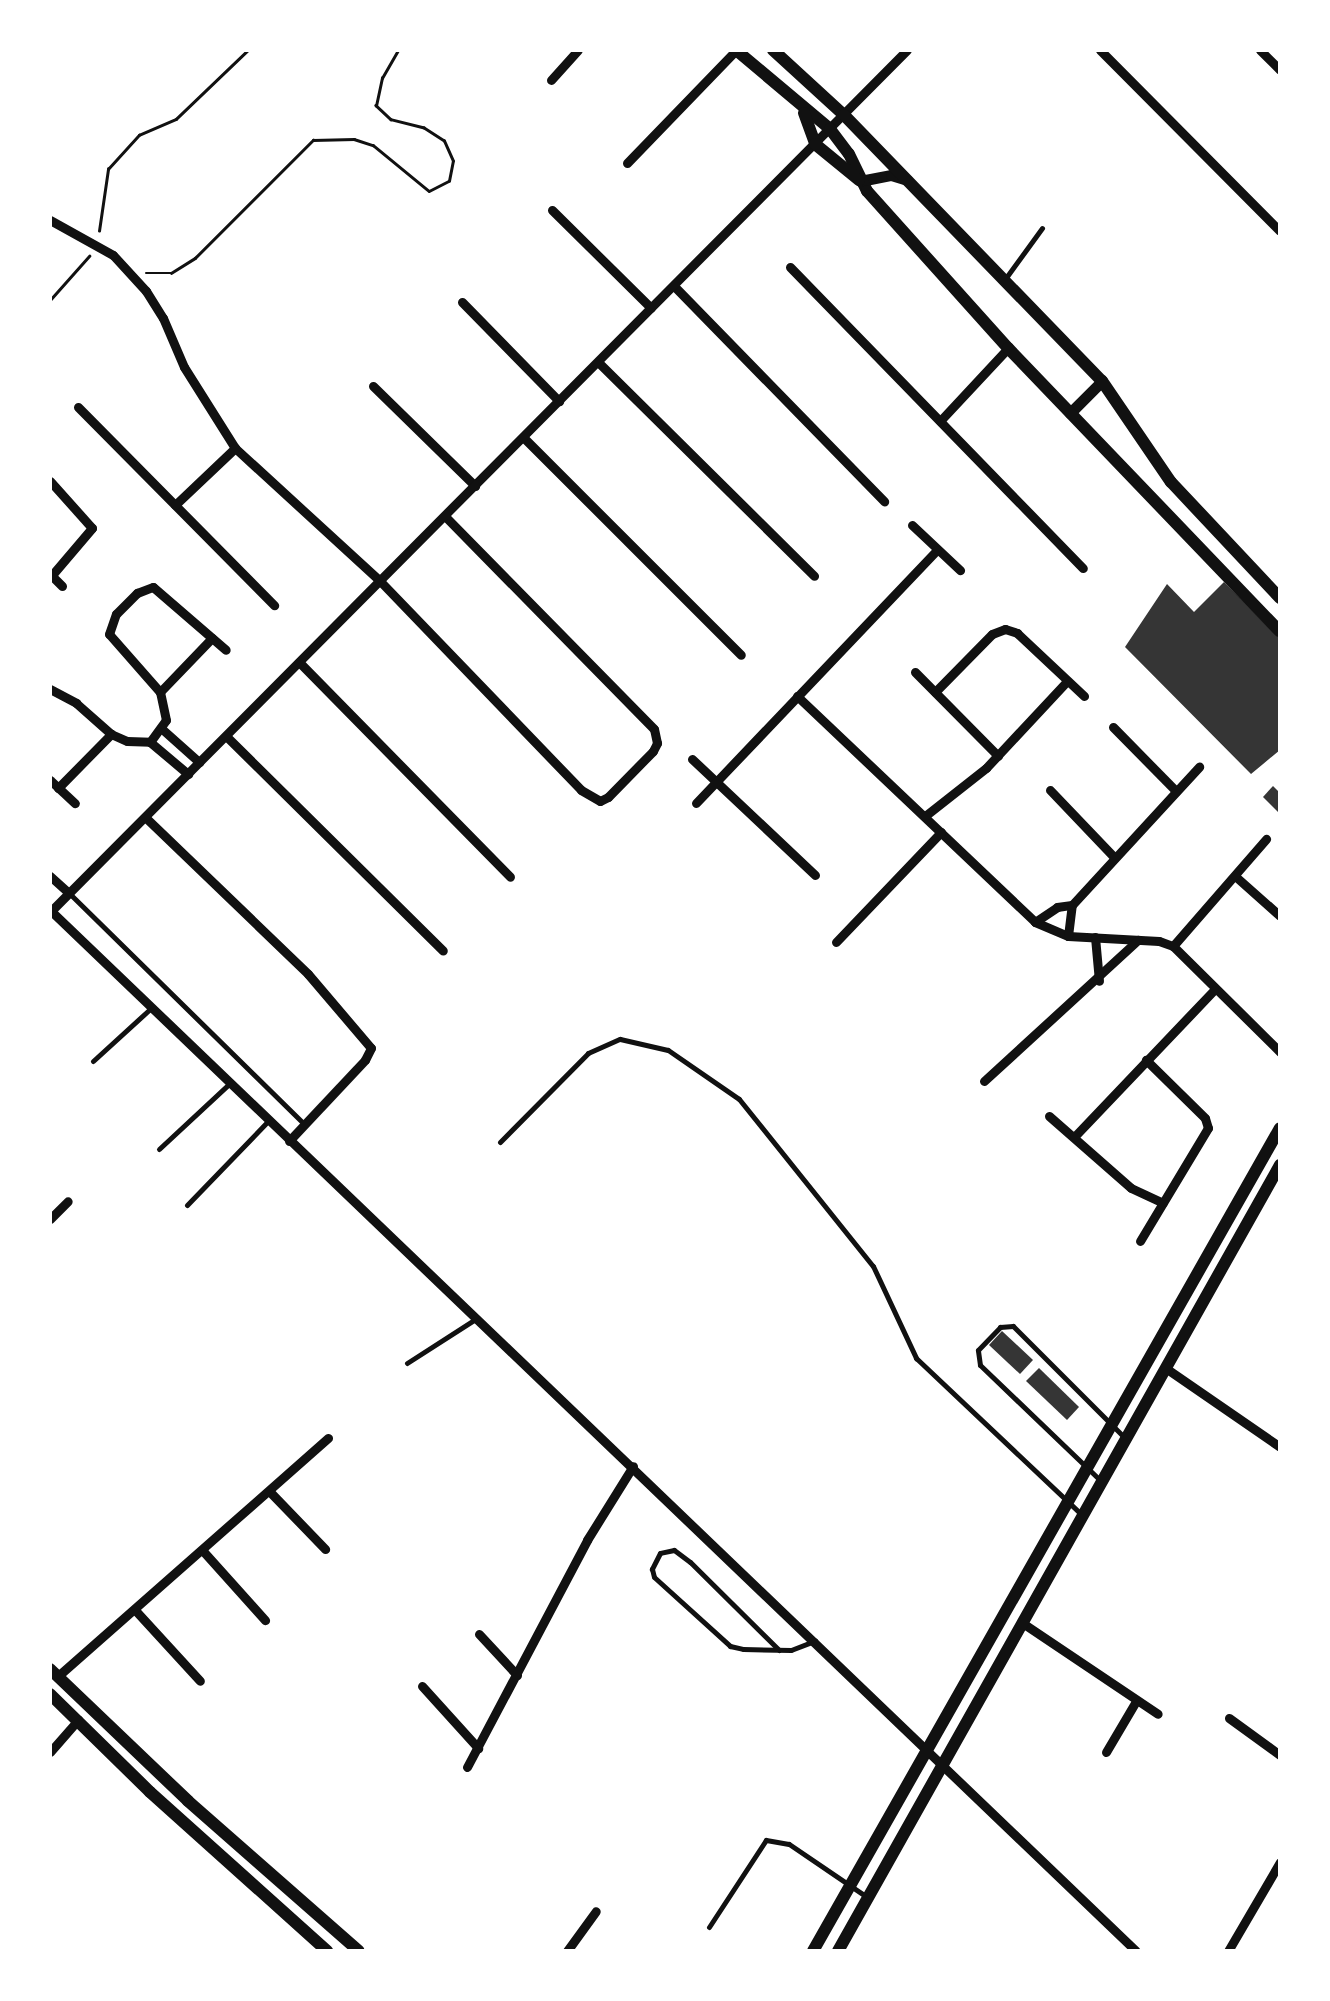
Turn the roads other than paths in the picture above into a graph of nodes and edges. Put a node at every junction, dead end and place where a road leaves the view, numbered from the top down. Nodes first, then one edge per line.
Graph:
1 (578, 50) edge
2 (736, 50) edge
3 (773, 50) edge
4 (907, 50) edge
5 (1100, 50) edge
6 (1260, 50) edge
7 (1280, 70) edge
8 (551, 80) dead end
9 (803, 111) junction
10 (844, 115) junction
11 (830, 129) junction
12 (815, 144) junction
13 (627, 162) dead end
14 (907, 180) junction
15 (860, 181) junction
16 (552, 210) dead end
17 (52, 223) edge
18 (1042, 228) dead end
19 (1280, 230) edge
20 (790, 267) dead end
21 (1003, 281) junction
22 (674, 286) junction
23 (462, 302) dead end
24 (652, 308) junction
25 (1008, 348) junction
26 (598, 362) junction
27 (1102, 381) junction
28 (373, 386) dead end
29 (559, 401) junction
30 (78, 407) dead end
31 (1070, 413) junction
32 (940, 421) junction
33 (522, 437) junction
34 (235, 448) junction
35 (50, 480) edge
36 (475, 486) junction
37 (884, 500) dead end
38 (175, 505) junction
39 (445, 516) junction
40 (912, 524) dead end
41 (937, 550) junction
42 (1083, 568) dead end
43 (960, 570) dead end
44 (51, 574) edge
45 (814, 576) dead end
46 (380, 581) junction
47 (62, 586) dead end
48 (1280, 598) edge
49 (274, 605) dead end
50 (1280, 632) edge
51 (212, 638) junction
52 (226, 650) dead end
53 (741, 655) dead end
54 (299, 662) junction
55 (915, 672) dead end
56 (1067, 680) junction
57 (50, 689) edge
58 (160, 692) junction
59 (935, 692) junction
60 (797, 696) junction
61 (1084, 696) dead end
62 (1113, 727) dead end
63 (162, 729) junction
64 (111, 734) junction
65 (226, 736) junction
66 (150, 742) junction
67 (998, 756) junction
68 (692, 759) dead end
69 (199, 762) junction
70 (1199, 767) dead end
71 (188, 774) junction
72 (50, 780) edge
73 (717, 782) junction
74 (58, 788) junction
75 (1050, 790) dead end
76 (1176, 790) junction
77 (696, 803) dead end
78 (75, 804) dead end
79 (925, 816) junction
80 (145, 817) junction
81 (941, 832) junction
82 (1266, 840) dead end
83 (1113, 856) junction
84 (816, 875) dead end
85 (50, 876) edge
86 (1235, 876) junction
87 (510, 877) dead end
88 (69, 893) junction
89 (1072, 904) junction
90 (50, 911) edge
91 (1280, 916) edge
92 (1035, 922) junction
93 (1068, 936) junction
94 (1095, 938) junction
95 (1138, 940) junction
96 (836, 942) dead end
97 (1173, 946) junction
98 (443, 951) dead end
99 (1099, 981) junction
100 (1214, 990) junction
101 (152, 1008) junction
102 (1280, 1052) edge
103 (1146, 1060) junction
104 (92, 1062) dead end
105 (984, 1082) dead end
106 (230, 1084) junction
107 (1049, 1116) dead end
108 (268, 1121) junction
109 (304, 1124) junction
110 (1280, 1128) edge
111 (1074, 1137) junction
112 (289, 1141) junction
113 (500, 1142) dead end
114 (160, 1149) dead end
115 (1280, 1165) edge
116 (1255, 1170) junction
117 (1275, 1184) edge
118 (68, 1201) dead end
119 (1163, 1203) junction
120 (187, 1205) dead end
121 (50, 1218) edge
122 (1140, 1242) dead end
123 (476, 1318) junction
124 (407, 1364) dead end
125 (1167, 1369) junction
126 (1114, 1427) junction
127 (328, 1438) dead end
128 (1127, 1440) junction
129 (1280, 1447) edge
130 (633, 1466) junction
131 (1088, 1469) junction
132 (1103, 1483) junction
133 (271, 1492) junction
134 (1068, 1502) junction
135 (1084, 1517) junction
136 (325, 1548) dead end
137 (203, 1551) junction
138 (135, 1610) junction
139 (265, 1620) dead end
140 (1024, 1624) junction
141 (480, 1634) dead end
142 (815, 1641) junction
143 (779, 1650) junction
144 (54, 1672) edge
145 (518, 1675) junction
146 (200, 1681) dead end
147 (422, 1686) dead end
148 (50, 1694) edge
149 (1136, 1701) junction
150 (1158, 1714) dead end
151 (1229, 1718) dead end
152 (78, 1720) junction
153 (478, 1748) junction
154 (927, 1749) junction
155 (50, 1752) edge
156 (1106, 1752) dead end
157 (1280, 1755) edge
158 (943, 1764) junction
159 (467, 1766) dead end
160 (1280, 1862) edge
161 (850, 1886) junction
162 (868, 1898) junction
163 (596, 1910) dead end
164 (709, 1926) dead end
165 (327, 1951) edge
166 (359, 1951) edge
167 (568, 1951) edge
168 (813, 1951) edge
169 (838, 1951) edge
170 (1136, 1951) edge
171 (1228, 1951) edge

1 - 8 street
2 - 9 main road
2 - 13 street
3 - 10 main road
4 - 10 street
5 - 19 street
6 - 7 street
9 - 11 main road
9 - 12 main road
10 - 11 street
10 - 14 main road
11 - 12 street
11 - 15 main road
12 - 15 main road
12 - 22 street
14 - 15 street
14 - 21 main road
15 - 25 main road
16 - 24 street
17 - 34 street
18 - 21 lane
20 - 32 street
21 - 27 main road
22 - 24 street
22 - 37 street
23 - 29 street
24 - 26 street
25 - 31 main road
25 - 32 street
26 - 29 street
26 - 45 street
27 - 31 street
27 - 48 main road
28 - 36 street
29 - 33 street
30 - 38 street
31 - 50 main road
32 - 42 street
33 - 36 street
33 - 53 street
34 - 38 street
34 - 46 street
35 - 44 street
36 - 39 street
38 - 49 street
39 - 46 street
39 - 46 street
40 - 41 street
41 - 43 street
41 - 60 street
44 - 47 street
46 - 54 street
51 - 52 street
51 - 58 street
51 - 58 street
54 - 65 street
54 - 87 street
55 - 59 street
56 - 59 street
56 - 61 street
56 - 67 street
57 - 64 street
58 - 63 street
59 - 67 street
60 - 73 street
60 - 79 street
62 - 76 street
63 - 66 street
63 - 69 street
64 - 66 street
64 - 74 street
65 - 69 street
65 - 98 street
66 - 71 street
67 - 79 street
68 - 73 street
69 - 71 street
70 - 76 street
71 - 80 street
72 - 74 street
73 - 77 street
73 - 84 street
74 - 78 street
75 - 83 street
76 - 83 street
79 - 81 street
80 - 88 street
80 - 109 street
81 - 92 street
81 - 96 street
82 - 86 street
83 - 89 street
85 - 88 street
86 - 91 street
86 - 97 street
88 - 90 street
88 - 109 lane
89 - 92 street
89 - 93 street
90 - 101 street
92 - 93 street
93 - 94 street
94 - 95 street
94 - 99 street
95 - 97 street
95 - 99 street
97 - 100 street
99 - 105 street
100 - 102 street
100 - 103 street
101 - 104 lane
101 - 106 street
103 - 111 street
103 - 119 street
106 - 108 street
106 - 114 lane
107 - 111 street
108 - 112 street
108 - 120 lane
109 - 112 street
110 - 116 main road
111 - 119 street
112 - 123 street
113 - 134 lane
115 - 117 main road
116 - 117 street
116 - 126 main road
117 - 125 main road
118 - 121 street
119 - 122 street
123 - 124 lane
123 - 130 street
125 - 128 main road
125 - 129 street
126 - 128 lane
126 - 131 main road
126 - 131 lane
127 - 133 street
128 - 132 main road
130 - 142 street
130 - 145 street
131 - 132 lane
131 - 134 main road
132 - 135 main road
133 - 136 street
133 - 137 street
134 - 135 lane
134 - 154 main road
135 - 140 main road
137 - 138 street
137 - 139 street
138 - 144 street
138 - 146 street
140 - 149 street
140 - 158 main road
141 - 145 street
142 - 143 lane
142 - 154 street
143 - 143 lane
144 - 166 main road
145 - 153 street
147 - 153 street
148 - 152 main road
149 - 150 street
149 - 156 street
151 - 157 street
152 - 155 street
152 - 165 main road
153 - 159 street
154 - 158 street
154 - 161 main road
158 - 162 main road
158 - 170 street
160 - 171 street
161 - 162 lane
161 - 164 lane
161 - 168 main road
162 - 169 main road
163 - 167 street

